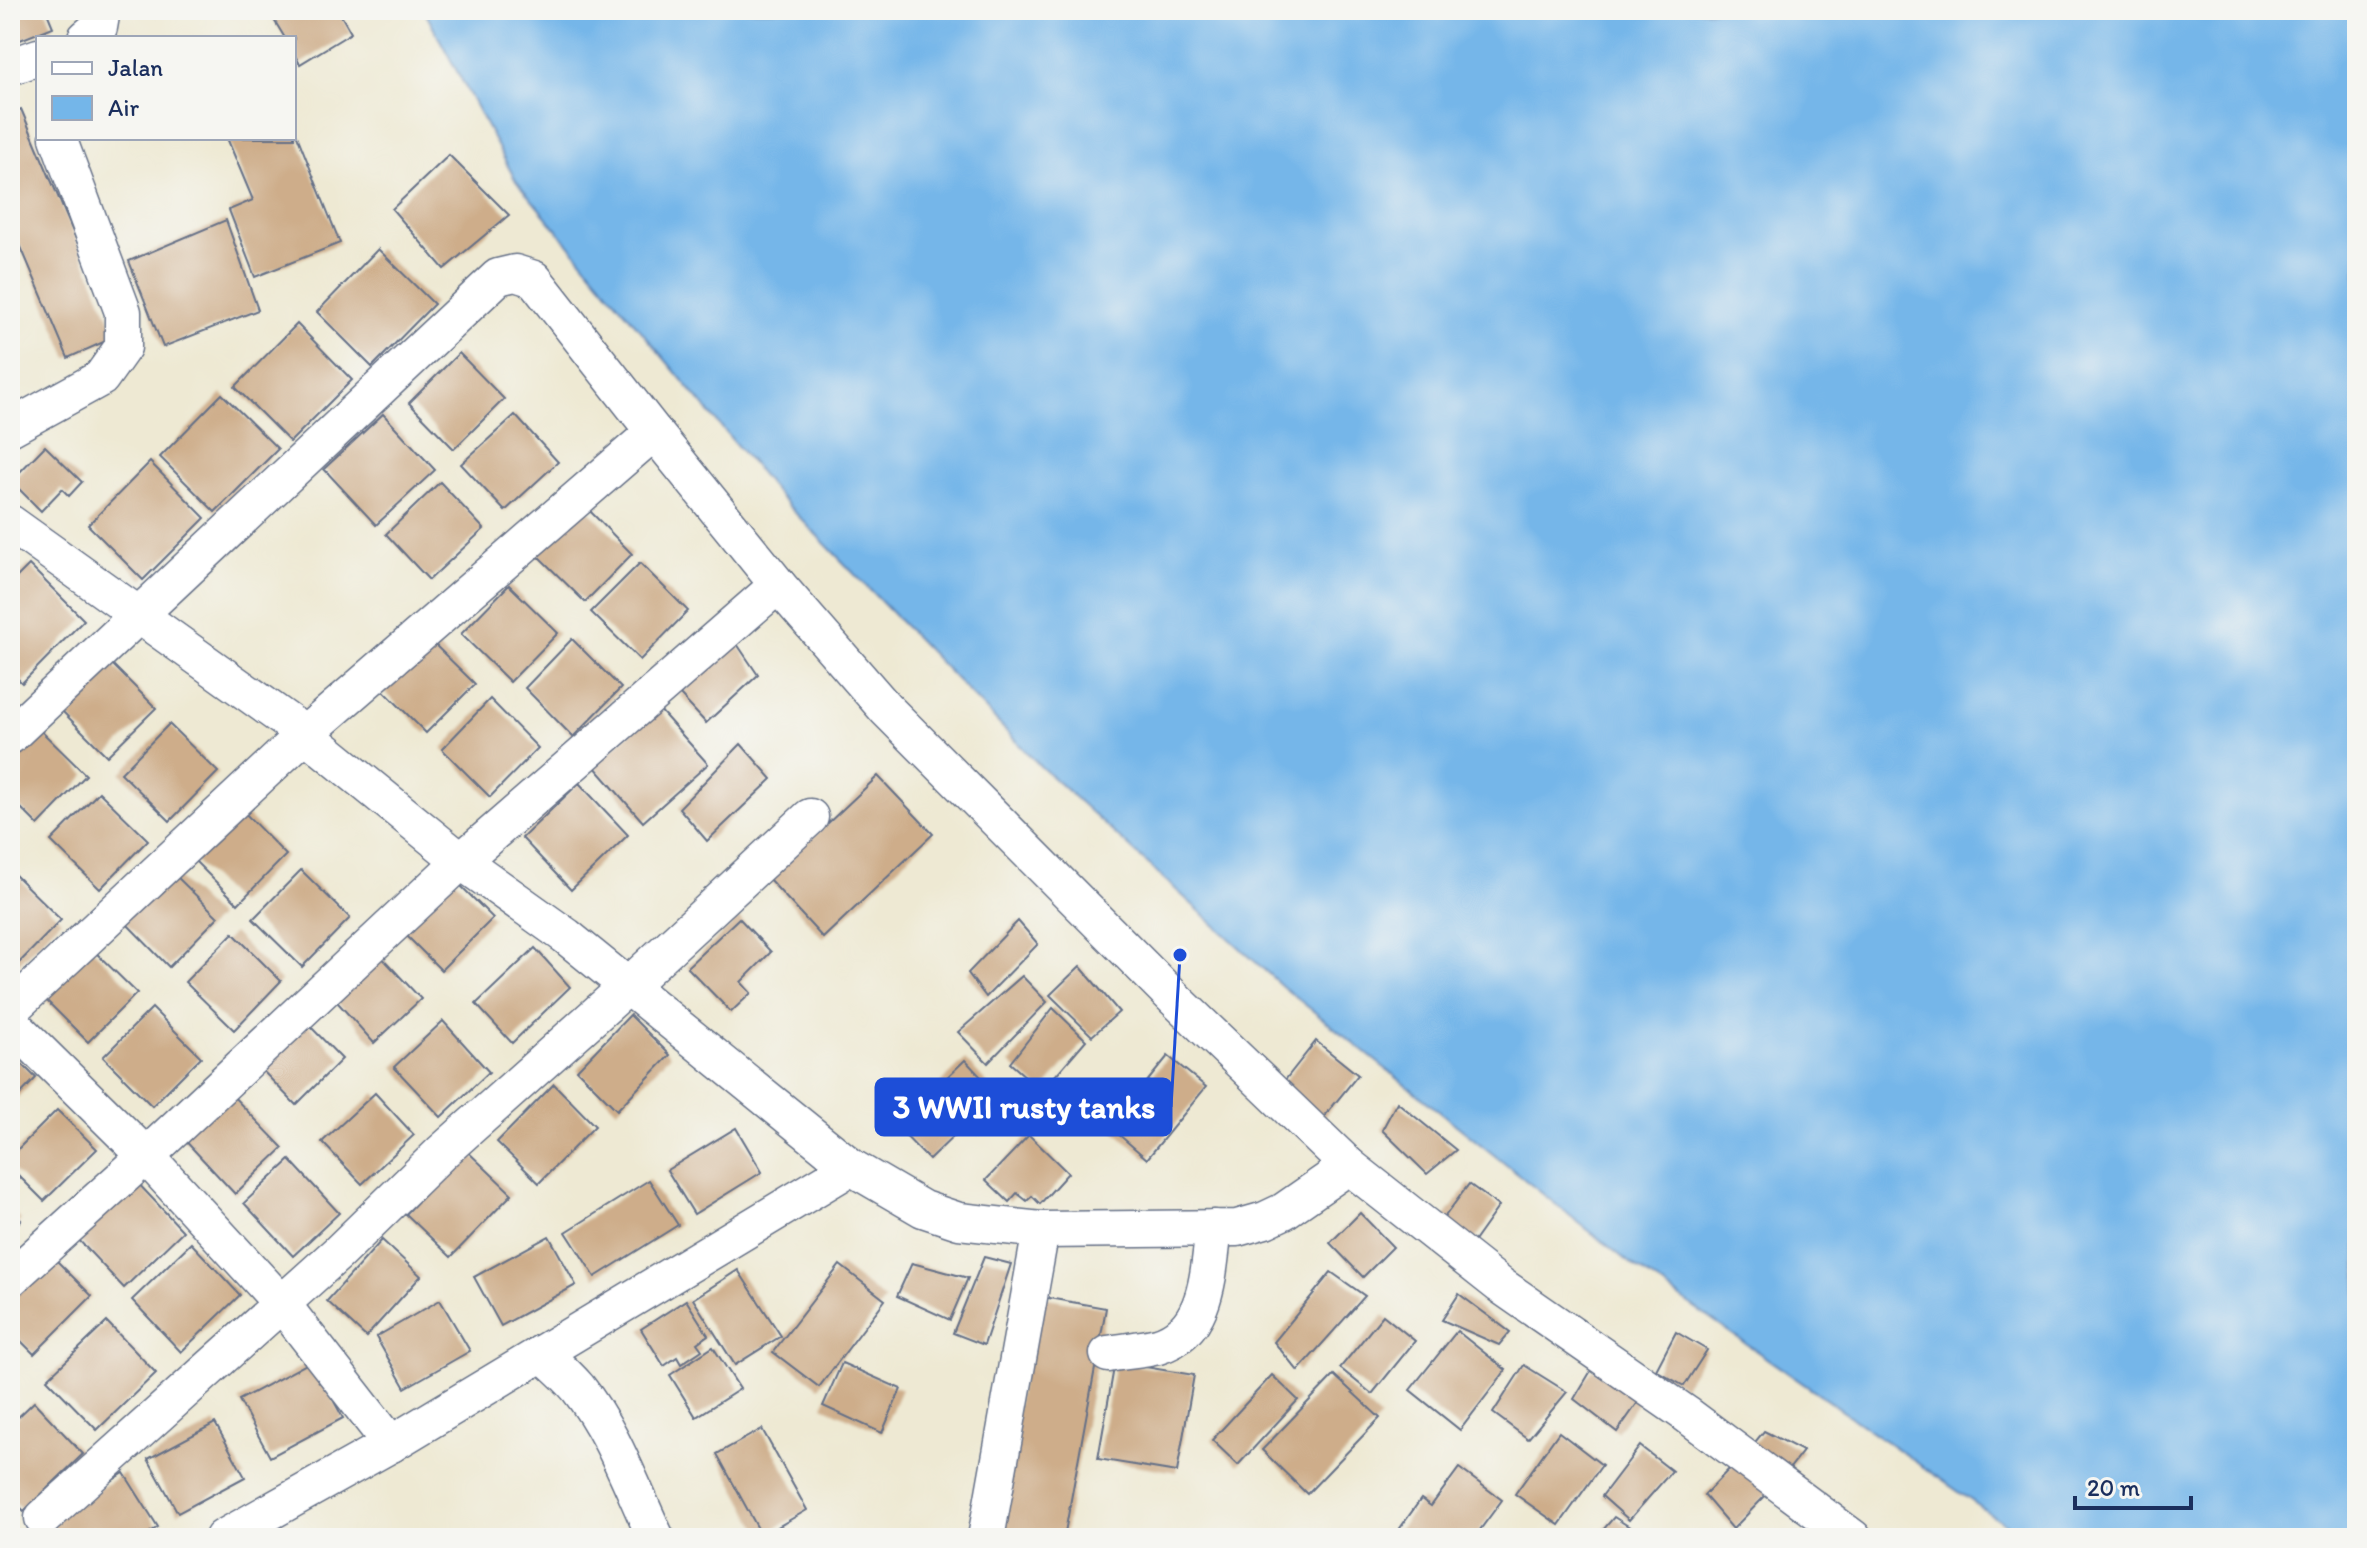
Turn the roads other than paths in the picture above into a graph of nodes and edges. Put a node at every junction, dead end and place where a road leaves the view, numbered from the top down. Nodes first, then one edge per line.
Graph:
1 (102, 10) edge
2 (88, 36) edge
3 (59, 140) edge
4 (10, 428) edge
5 (654, 432) junction
6 (10, 523) edge
7 (778, 585) junction
8 (140, 615) junction
9 (305, 734) junction
10 (10, 736) edge
11 (810, 817) dead end
12 (461, 861) junction
13 (628, 986) junction
14 (10, 1010) edge
15 (10, 1022) edge
16 (146, 1156) junction
17 (1349, 1166) junction
18 (851, 1167) junction
19 (1214, 1228) junction
20 (1041, 1230) junction
21 (10, 1279) edge
22 (282, 1304) junction
23 (542, 1353) junction
24 (1108, 1354) dead end
25 (391, 1444) junction
26 (43, 1518) dead end
27 (223, 1538) edge
28 (656, 1538) edge
29 (986, 1538) edge
30 (1853, 1538) edge

1 - 2 street
3 - 4 street
5 - 7 street
5 - 8 street
5 - 9 street
6 - 8 street
7 - 12 street
7 - 17 street
8 - 9 street
8 - 10 street
9 - 12 street
9 - 14 street
11 - 13 street
12 - 13 street
12 - 16 street
13 - 18 street
13 - 22 street
15 - 16 street
16 - 21 street
16 - 22 street
17 - 19 street
17 - 30 street
18 - 20 street
18 - 23 street
19 - 20 street
19 - 24 street
20 - 29 street
22 - 25 street
22 - 26 street
23 - 25 street
23 - 28 street
25 - 27 street

